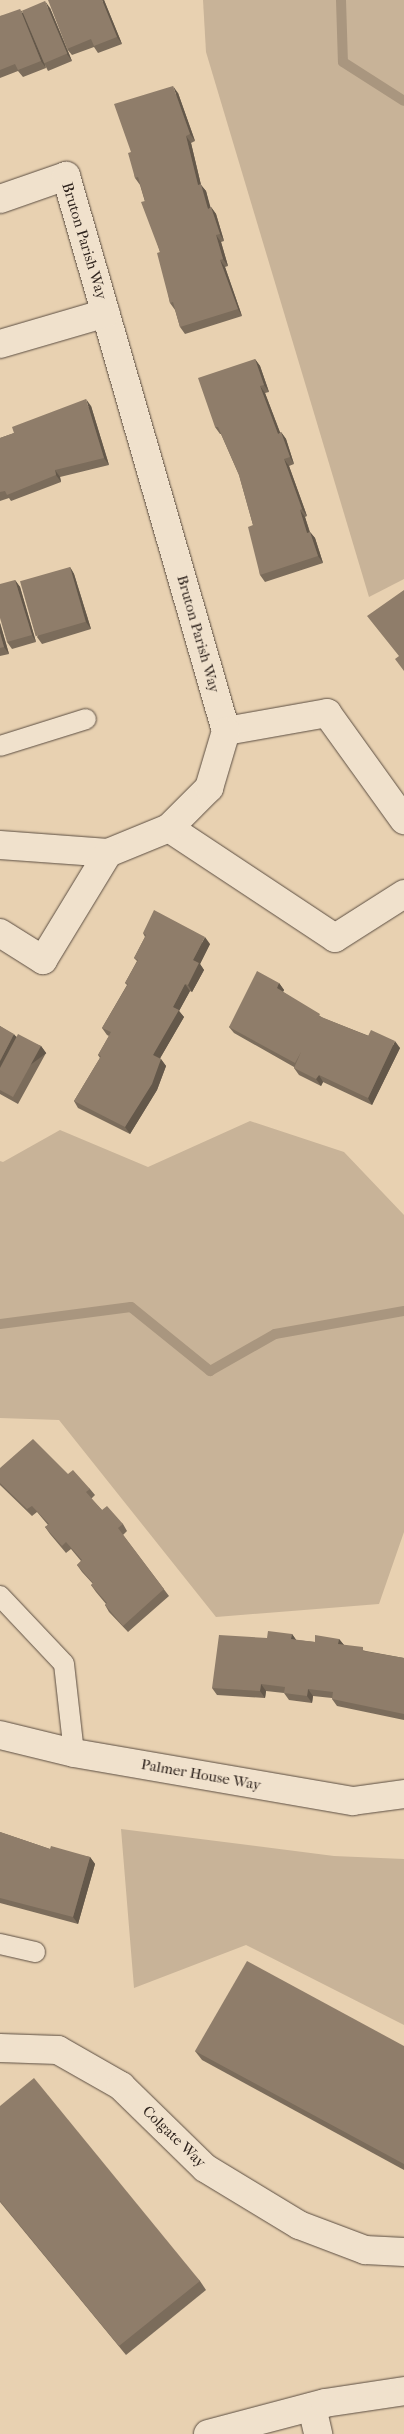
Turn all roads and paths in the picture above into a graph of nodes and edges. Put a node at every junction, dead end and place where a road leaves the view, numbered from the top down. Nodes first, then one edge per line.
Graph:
1 (0, 198) edge
2 (106, 313) junction
3 (0, 344) edge
4 (86, 719) dead end
5 (226, 730) junction
6 (0, 746) edge
7 (404, 820) edge
8 (169, 828) junction
9 (0, 845) edge
10 (108, 853) junction
11 (404, 894) edge
12 (0, 933) edge
13 (0, 1596) edge
14 (0, 1735) edge
15 (74, 1753) junction
16 (404, 1794) edge
17 (0, 1944) edge
18 (35, 1952) dead end
19 (0, 2048) edge
20 (404, 2252) edge
21 (404, 2390) edge
22 (312, 2407) junction
23 (208, 2434) edge
24 (318, 2434) edge

1 - 2 street, Bruton Parish Way
2 - 3 street, Bruton Parish Way
2 - 5 street, Bruton Parish Way
4 - 6 lane
5 - 7 street
5 - 8 street
8 - 10 street
8 - 11 street
9 - 10 street
10 - 12 street
13 - 15 lane
14 - 15 street, Palmer House Way
15 - 16 street, Palmer House Way
17 - 18 lane
19 - 20 street, Colgate Way
21 - 22 street
22 - 23 street
22 - 24 street

